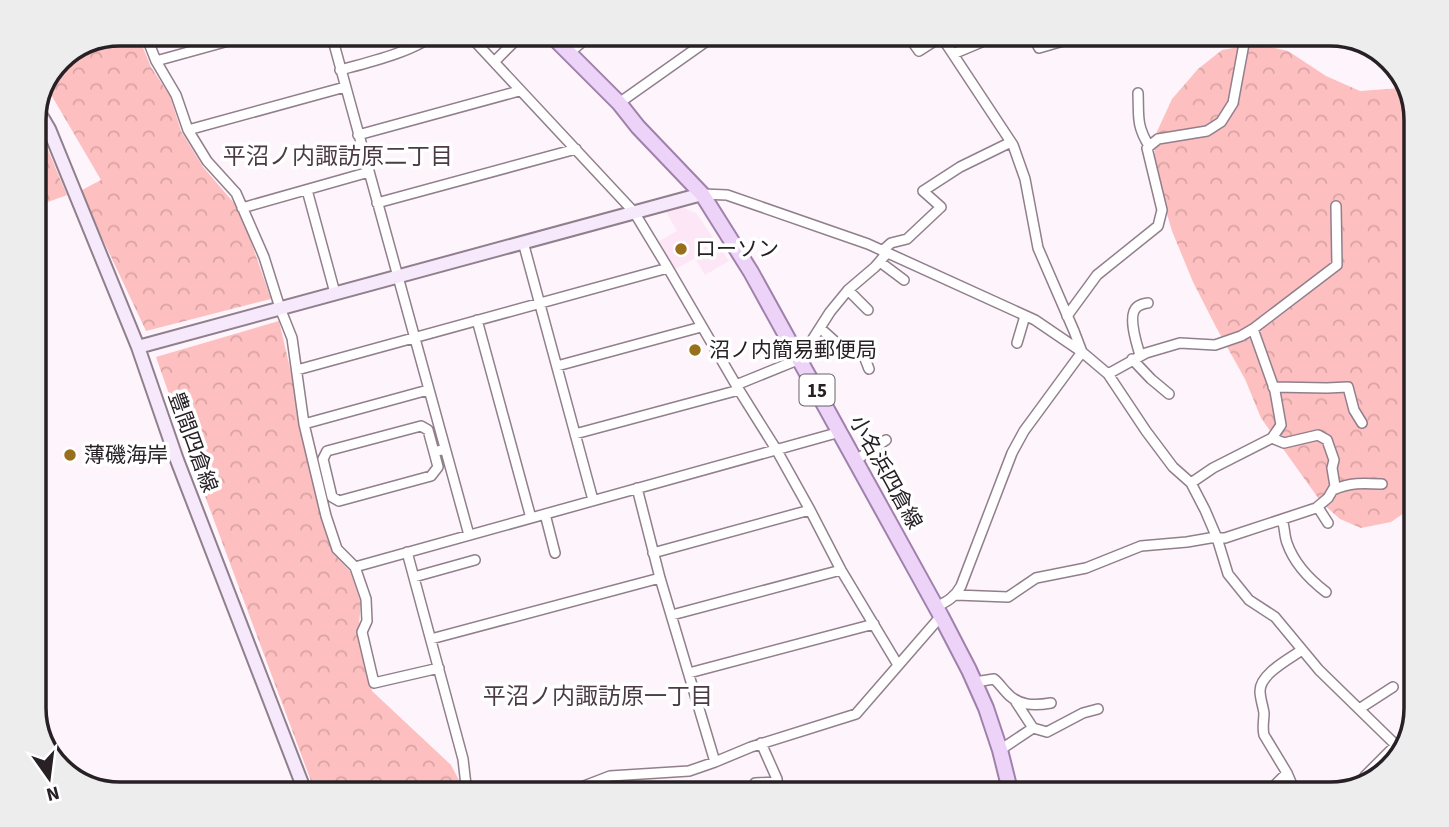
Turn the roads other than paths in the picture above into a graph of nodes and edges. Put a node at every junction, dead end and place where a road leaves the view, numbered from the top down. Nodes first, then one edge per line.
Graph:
1 (150, 45) edge
2 (198, 45) edge
3 (214, 45) edge
4 (334, 45) edge
5 (415, 45) edge
6 (479, 45) edge
7 (511, 45) edge
8 (561, 45) edge
9 (579, 45) edge
10 (701, 45) edge
11 (947, 45) edge
12 (974, 45) edge
13 (1244, 45) edge
14 (199, 49) junction
15 (569, 53) junction
16 (953, 54) junction
17 (156, 61) junction
18 (495, 61) junction
19 (340, 69) junction
20 (345, 87) junction
21 (519, 91) junction
22 (1138, 93) dead end
23 (619, 103) junction
24 (46, 124) edge
25 (188, 130) junction
26 (358, 135) junction
27 (1010, 141) junction
28 (1149, 146) junction
29 (576, 149) junction
30 (369, 172) junction
31 (307, 190) junction
32 (702, 194) junction
33 (377, 203) junction
34 (1336, 206) dead end
35 (242, 208) junction
36 (634, 212) junction
37 (523, 242) junction
38 (885, 252) junction
39 (880, 262) junction
40 (668, 268) junction
41 (397, 277) junction
42 (904, 281) dead end
43 (848, 290) junction
44 (335, 293) junction
45 (539, 303) junction
46 (1148, 303) dead end
47 (280, 308) junction
48 (868, 310) dead end
49 (1025, 316) junction
50 (1067, 316) junction
51 (477, 320) junction
52 (701, 327) junction
53 (820, 328) junction
54 (1253, 328) junction
55 (414, 338) junction
56 (1017, 343) dead end
57 (138, 347) junction
58 (1082, 352) junction
59 (1136, 357) junction
60 (800, 359) junction
61 (556, 366) junction
62 (869, 369) dead end
63 (297, 370) junction
64 (1108, 374) junction
65 (1273, 387) junction
66 (738, 388) junction
67 (428, 390) junction
68 (1169, 394) dead end
69 (304, 424) junction
70 (1362, 424) dead end
71 (840, 432) junction
72 (575, 434) junction
73 (1272, 438) junction
74 (886, 440) dead end
75 (445, 449) junction
76 (776, 449) junction
77 (434, 452) junction
78 (856, 460) junction
79 (1191, 483) junction
80 (1382, 484) dead end
81 (637, 488) junction
82 (1333, 490) junction
83 (593, 500) junction
84 (1316, 508) junction
85 (810, 510) junction
86 (545, 514) junction
87 (531, 517) junction
88 (1282, 520) junction
89 (1328, 523) dead end
90 (469, 535) junction
91 (1217, 538) junction
92 (407, 552) junction
93 (555, 553) dead end
94 (653, 553) junction
95 (475, 560) dead end
96 (355, 567) junction
97 (841, 570) junction
98 (414, 577) junction
99 (660, 578) junction
100 (1326, 592) dead end
101 (956, 595) junction
102 (939, 611) junction
103 (672, 615) junction
104 (874, 624) junction
105 (431, 639) junction
106 (1302, 650) junction
107 (898, 665) junction
108 (439, 668) junction
109 (689, 673) junction
110 (975, 682) junction
111 (1393, 687) dead end
112 (1014, 701) junction
113 (1051, 703) dead end
114 (1097, 709) dead end
115 (1359, 709) junction
116 (1034, 728) junction
117 (761, 743) junction
118 (1395, 745) edge
119 (1000, 750) junction
120 (1391, 750) edge
121 (715, 762) junction
122 (1374, 767) edge
123 (1287, 773) junction
124 (301, 782) edge
125 (466, 782) edge
126 (594, 782) edge
127 (777, 782) edge
128 (1008, 782) edge
129 (1277, 782) edge
130 (1291, 782) edge

1 - 17 street
2 - 14 street
3 - 14 street
4 - 19 street
5 - 19 street
6 - 18 street
7 - 18 street
8 - 15 main road, 小名浜四倉線 / 15
9 - 15 street
10 - 23 street
11 - 16 street
12 - 16 street
13 - 28 street
14 - 17 street
15 - 23 main road, 小名浜四倉線 / 15
16 - 27 street
17 - 25 street
18 - 21 street
19 - 20 street
20 - 25 street
20 - 26 street
21 - 26 street
21 - 29 street
22 - 28 street
23 - 32 main road, 小名浜四倉線 / 15
24 - 57 main road, 豊間四倉線
25 - 35 street
26 - 30 street
27 - 38 street
27 - 50 street
28 - 50 street
29 - 33 street
29 - 36 street
30 - 31 street
30 - 33 street
31 - 35 street
31 - 44 street
32 - 36 main road
32 - 38 street
32 - 60 main road, 小名浜四倉線 / 15
33 - 41 street
34 - 54 street
35 - 47 street
36 - 37 main road
36 - 40 street
37 - 41 main road
37 - 45 street
38 - 39 street
38 - 49 street
39 - 42 street
39 - 43 street
40 - 45 street
40 - 52 street
41 - 44 main road
41 - 55 street
43 - 48 street
43 - 53 street
44 - 47 main road
45 - 51 street
45 - 61 street
46 - 59 street
47 - 57 main road
47 - 63 street
49 - 56 street
49 - 58 street
50 - 58 street
51 - 55 street
51 - 87 street
52 - 61 street
52 - 66 street
53 - 60 street
53 - 62 street
54 - 59 street
54 - 65 street
55 - 63 street
55 - 67 street
57 - 124 main road, 豊間四倉線
58 - 64 street
58 - 101 street
59 - 64 street
59 - 68 street
60 - 66 street
60 - 71 main road, 小名浜四倉線 / 15
61 - 72 street
63 - 69 street
64 - 79 street
65 - 70 street
65 - 73 street
66 - 72 street
66 - 76 street
67 - 69 street
67 - 75 street
69 - 96 street
71 - 76 street
71 - 78 main road, 小名浜四倉線 / 15
72 - 83 street
73 - 79 street
73 - 82 street
74 - 78 street
75 - 77 street
75 - 90 street
76 - 81 street
76 - 85 street
77 - 77 street
78 - 102 main road, 小名浜四倉線 / 15
79 - 91 street
80 - 82 street
81 - 83 street
81 - 94 street
82 - 84 street
83 - 86 street
84 - 88 street
84 - 89 street
85 - 94 street
85 - 97 street
86 - 87 street
86 - 93 street
87 - 90 street
88 - 91 street
88 - 100 street
90 - 92 street
91 - 101 street
91 - 106 street
92 - 96 street
92 - 98 street
94 - 99 street
95 - 98 street
96 - 108 street
97 - 103 street
97 - 104 street
98 - 105 street
99 - 103 street
99 - 105 street
101 - 102 street
102 - 107 street
102 - 110 main road, 小名浜四倉線 / 15
103 - 109 street
104 - 107 street
104 - 109 street
105 - 108 street
106 - 115 street
106 - 123 street
107 - 117 street
108 - 125 street
109 - 121 street
110 - 112 street
110 - 119 main road, 小名浜四倉線 / 15
111 - 115 street
112 - 113 street
112 - 116 street
114 - 116 street
115 - 118 street
116 - 119 street
117 - 121 street
117 - 127 street
119 - 128 main road, 小名浜四倉線 / 15
120 - 122 street
121 - 126 street
123 - 129 street
123 - 130 street

